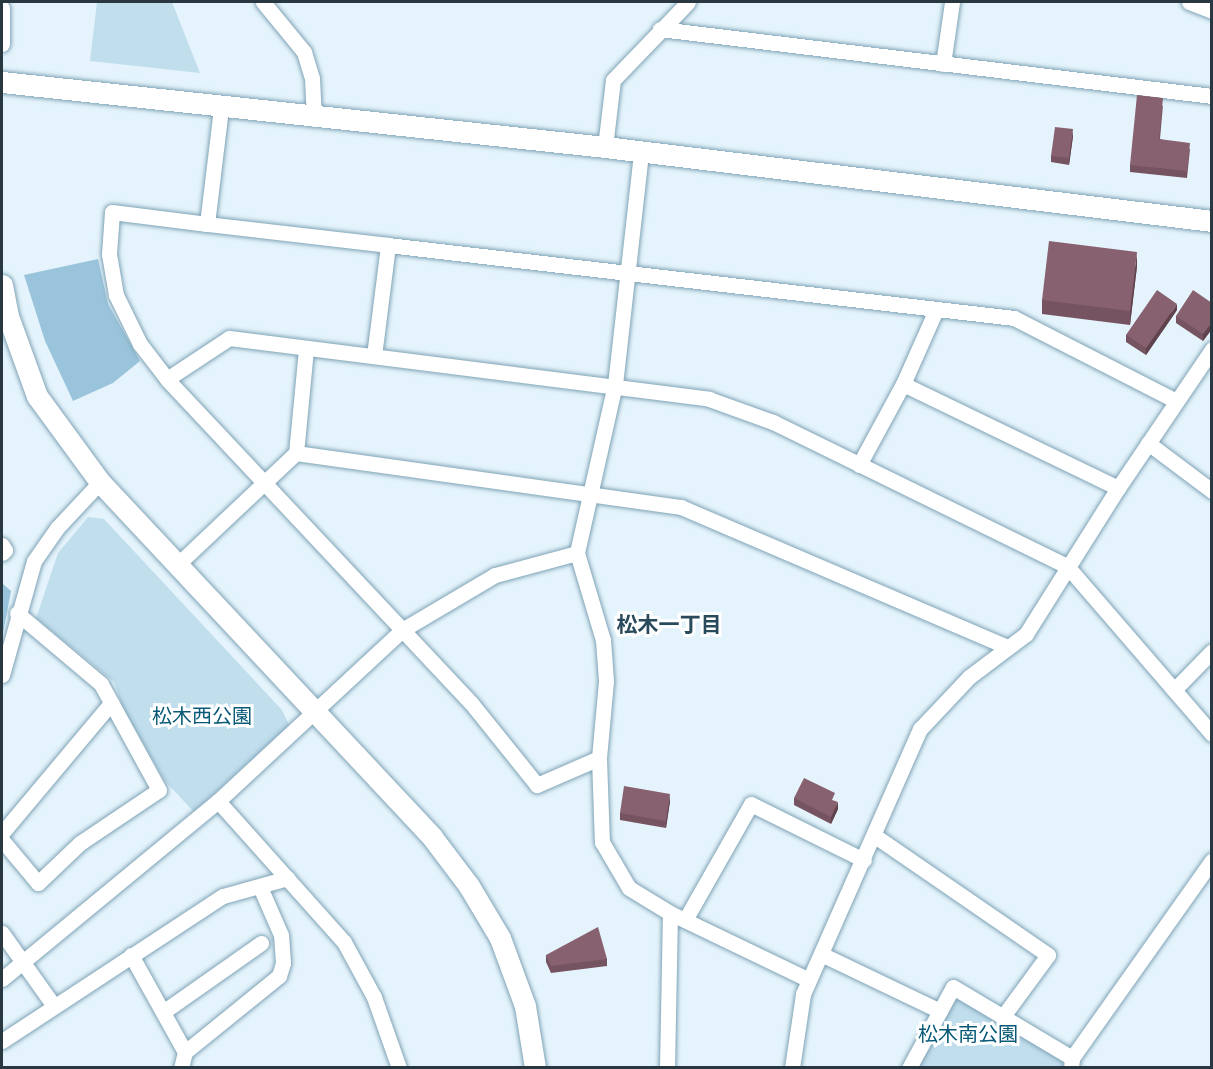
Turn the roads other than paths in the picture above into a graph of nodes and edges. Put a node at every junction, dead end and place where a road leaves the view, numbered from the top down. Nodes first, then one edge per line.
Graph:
1 (262, 2) edge
2 (688, 2) edge
3 (952, 2) edge
4 (1189, 2) edge
5 (2, 8) edge
6 (1212, 11) edge
7 (660, 28) junction
8 (2, 44) edge
9 (943, 64) junction
10 (2, 82) edge
11 (1212, 96) edge
12 (221, 108) junction
13 (314, 119) junction
14 (605, 147) junction
15 (641, 153) junction
16 (1212, 221) edge
17 (207, 224) junction
18 (388, 245) junction
19 (628, 273) junction
20 (2, 285) edge
21 (936, 310) junction
22 (1212, 349) edge
23 (306, 350) junction
24 (374, 356) junction
25 (166, 379) junction
26 (615, 384) junction
27 (903, 384) junction
28 (1176, 401) junction
29 (1148, 443) junction
30 (296, 453) junction
31 (859, 465) junction
32 (100, 482) junction
33 (263, 484) junction
34 (1118, 488) junction
35 (1212, 491) edge
36 (591, 492) junction
37 (2, 545) edge
38 (2, 553) edge
39 (577, 553) junction
40 (177, 565) junction
41 (1067, 566) junction
42 (17, 613) junction
43 (402, 630) junction
44 (1007, 647) junction
45 (1212, 651) edge
46 (2, 675) edge
47 (1174, 690) junction
48 (111, 703) junction
49 (315, 711) junction
50 (1212, 734) edge
51 (599, 758) junction
52 (218, 801) junction
53 (2, 834) edge
54 (874, 836) junction
55 (2, 840) edge
56 (864, 860) junction
57 (1212, 860) edge
58 (288, 878) junction
59 (260, 887) junction
60 (670, 913) junction
61 (685, 920) junction
62 (2, 933) edge
63 (261, 943) dead end
64 (821, 954) junction
65 (131, 955) junction
66 (24, 963) junction
67 (2, 979) edge
68 (809, 980) junction
69 (54, 1006) junction
70 (940, 1011) junction
71 (163, 1012) junction
72 (1004, 1015) junction
73 (2, 1041) edge
74 (185, 1052) junction
75 (1071, 1063) edge
76 (182, 1068) edge
77 (399, 1068) edge
78 (535, 1068) edge
79 (667, 1068) edge
80 (792, 1068) edge
81 (909, 1068) edge

1 - 13 street
2 - 7 street
3 - 9 street
4 - 6 street
5 - 8 street
7 - 9 street
7 - 14 street
9 - 11 street
10 - 12 street
12 - 13 street
12 - 17 street
13 - 14 street
14 - 15 street
15 - 16 street
15 - 19 street
17 - 18 street
17 - 25 street
18 - 19 street
18 - 24 street
19 - 21 street
19 - 26 street
20 - 32 street
21 - 27 street
21 - 28 street
22 - 28 street
23 - 24 street
23 - 25 street
23 - 30 street
24 - 26 street
25 - 33 street
26 - 31 street
26 - 36 street
27 - 31 street
27 - 34 street
28 - 29 street
29 - 34 street
29 - 35 street
30 - 33 street
30 - 36 street
31 - 41 street
32 - 40 street
32 - 42 street
33 - 40 street
33 - 43 street
34 - 41 street
36 - 39 street
36 - 44 street
37 - 38 street
39 - 43 street
39 - 51 street
40 - 49 street
41 - 44 street
41 - 47 street
42 - 46 street
42 - 48 street
43 - 49 street
43 - 51 street
44 - 54 street
45 - 47 street
47 - 50 street
48 - 53 street
48 - 55 street
49 - 52 street
49 - 78 street
51 - 60 street
52 - 58 street
52 - 66 street
54 - 56 street
54 - 72 street
56 - 61 street
56 - 64 street
57 - 75 street
58 - 59 street
58 - 77 street
59 - 65 street
59 - 74 street
60 - 61 street
60 - 79 street
61 - 68 street
62 - 66 street
63 - 71 street
64 - 68 street
64 - 70 street
65 - 69 street
65 - 71 street
66 - 67 street
66 - 69 street
68 - 80 street
69 - 73 street
70 - 72 street
70 - 81 street
71 - 74 street
72 - 75 street
74 - 76 street

